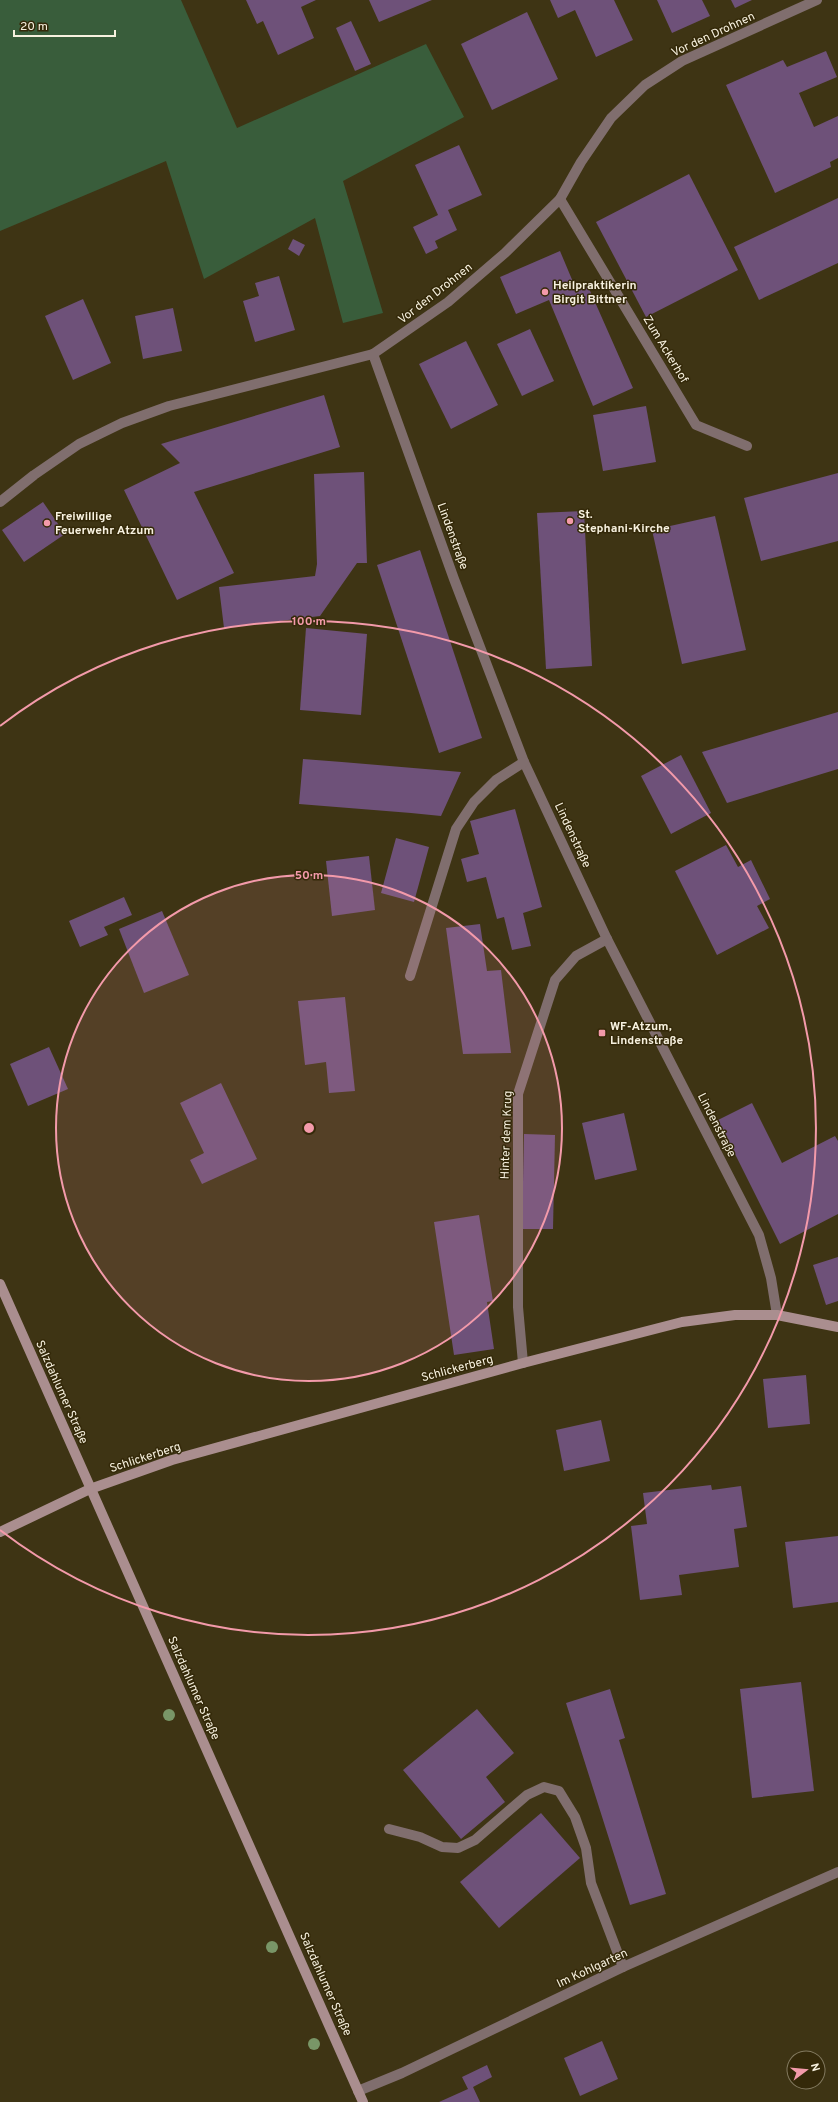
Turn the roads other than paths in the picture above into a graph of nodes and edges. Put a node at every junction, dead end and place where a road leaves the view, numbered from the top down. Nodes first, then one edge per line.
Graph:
1 (817, 0) edge
2 (800, 3) edge
3 (560, 199) junction
4 (373, 354) junction
5 (747, 446) dead end
6 (0, 502) edge
7 (524, 762) junction
8 (607, 939) junction
9 (410, 976) dead end
10 (0, 1284) edge
11 (777, 1315) junction
12 (838, 1327) edge
13 (523, 1363) junction
14 (90, 1489) junction
15 (0, 1532) edge
16 (389, 1829) dead end
17 (838, 1872) edge
18 (623, 1967) junction
19 (358, 2091) junction
20 (363, 2102) edge

1 - 2 street, Vor den Drohnen
2 - 3 street, Vor den Drohnen
3 - 4 street, Vor den Drohnen
3 - 5 street, Zum Ackerhof
4 - 6 street, Vor den Drohnen
4 - 7 street, Lindenstraße
7 - 8 street, Lindenstraße
7 - 9 street
8 - 11 street, Lindenstraße
8 - 13 street, Hinter dem Krug
10 - 14 street, Salzdahlumer Straße
11 - 12 street, Schlickerberg
11 - 13 street, Schlickerberg
13 - 14 street, Schlickerberg
14 - 15 street, Schlickerberg
14 - 19 street, Salzdahlumer Straße
16 - 18 street
17 - 18 street, Im Kohlgarten
18 - 19 street, Im Kohlgarten
19 - 20 street, Salzdahlumer Straße

